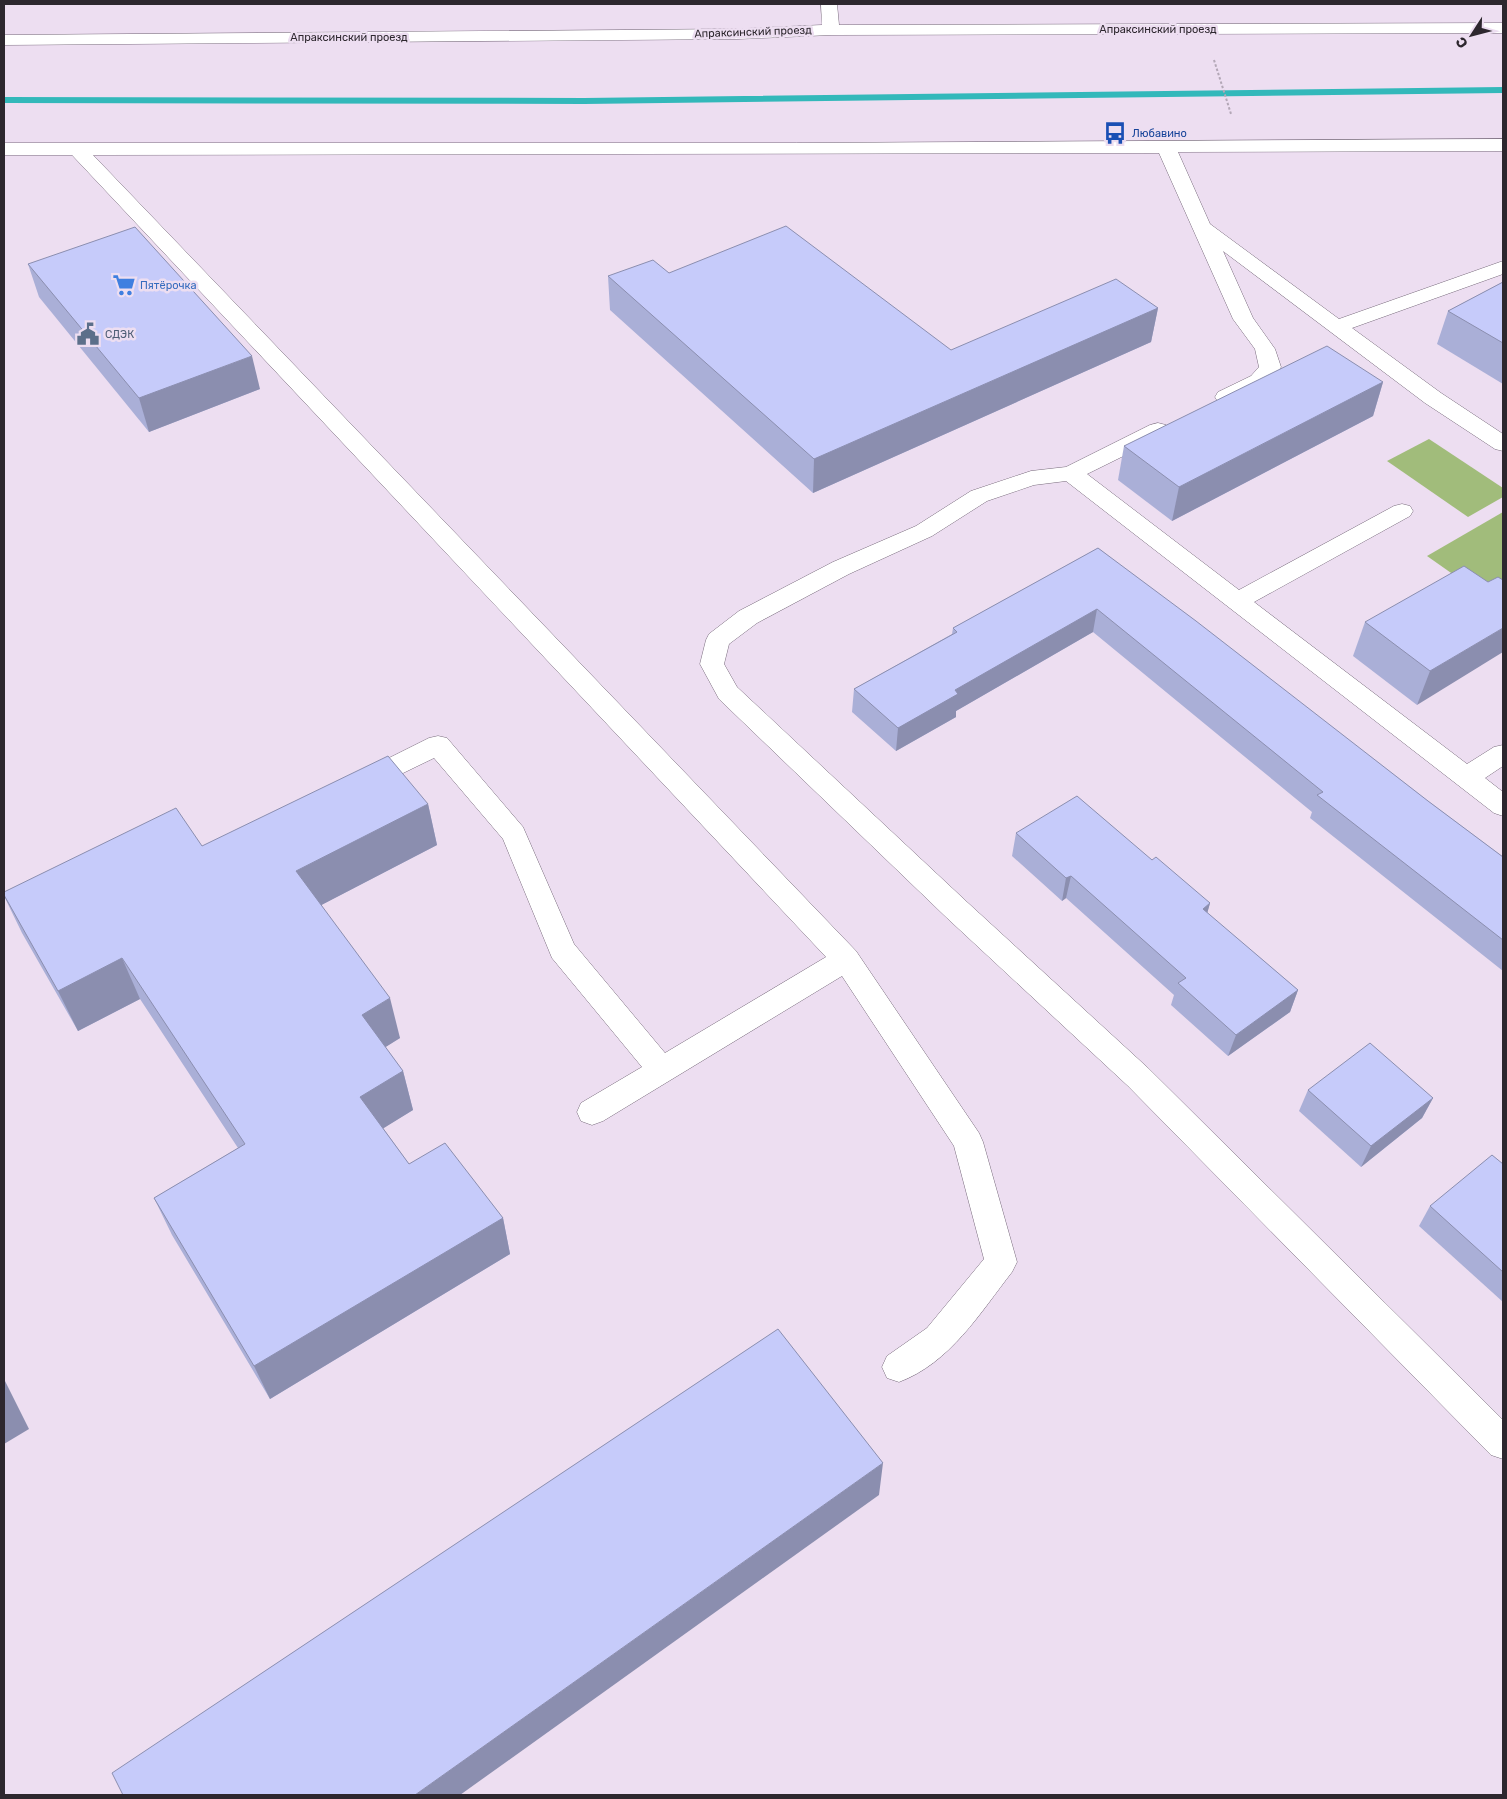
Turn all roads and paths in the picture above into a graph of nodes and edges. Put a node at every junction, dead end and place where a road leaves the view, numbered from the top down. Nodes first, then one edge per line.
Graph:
1 (829, 4) edge
2 (1503, 28) edge
3 (831, 30) junction
4 (4, 40) edge
5 (1221, 82) dead end
6 (1228, 102) dead end
7 (1503, 145) edge
8 (1166, 147) junction
9 (4, 149) edge
10 (78, 150) junction
11 (1204, 229) junction
12 (1503, 267) edge
13 (1336, 327) junction
14 (1205, 407) edge
15 (1178, 420) edge
16 (1503, 444) edge
17 (1071, 473) junction
18 (1402, 510) dead end
19 (1237, 601) junction
20 (1503, 754) edge
21 (1466, 778) junction
22 (342, 793) edge
23 (1503, 806) edge
24 (846, 959) junction
25 (662, 1070) junction
26 (592, 1112) dead end
27 (899, 1367) dead end
28 (1503, 1443) edge

1 - 3 street
2 - 3 street, Апраксинский проезд
3 - 4 street, Апраксинский проезд
5 - 6 path
7 - 8 street
8 - 10 street
8 - 11 street
9 - 10 street
10 - 24 street
11 - 13 street
11 - 14 street
12 - 13 street
13 - 16 street
15 - 17 street
17 - 19 street
17 - 28 street
18 - 19 street
19 - 21 street
20 - 21 street
21 - 23 street
22 - 25 street
24 - 25 street
24 - 27 street
25 - 26 street

